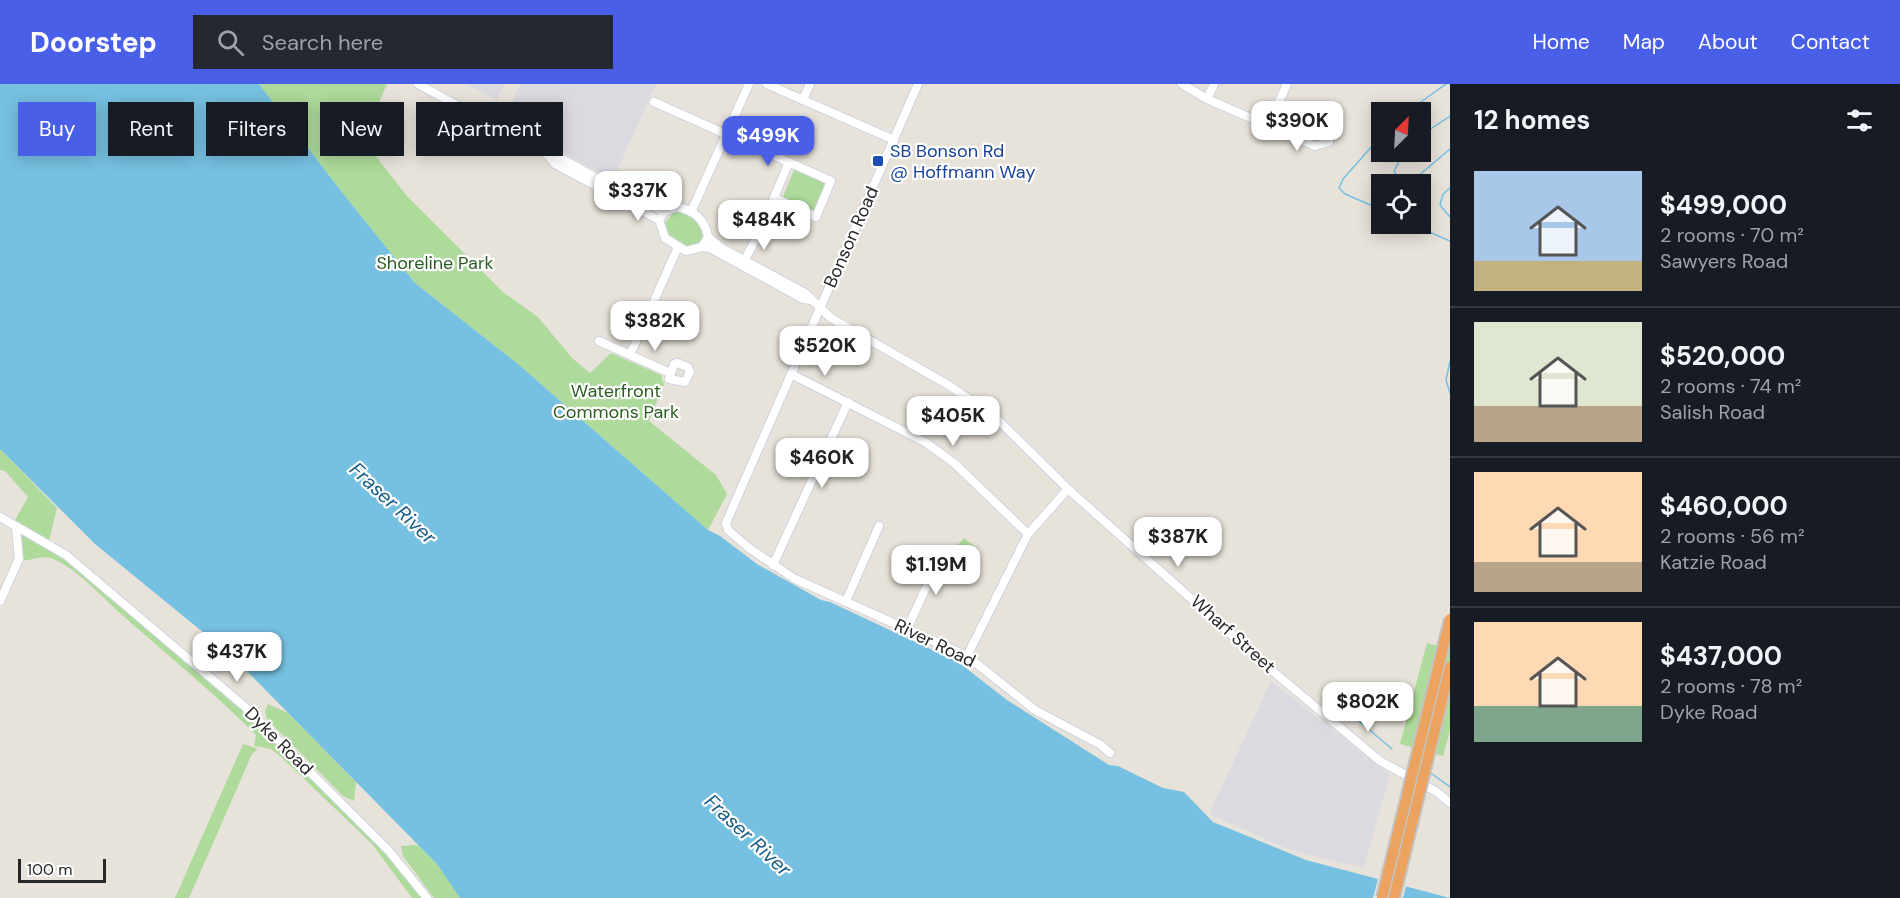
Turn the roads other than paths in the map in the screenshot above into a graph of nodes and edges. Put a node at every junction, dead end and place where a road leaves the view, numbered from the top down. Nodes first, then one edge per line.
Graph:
1 (418, 84) edge
2 (749, 84) edge
3 (769, 84) edge
4 (810, 84) edge
5 (918, 84) edge
6 (1182, 84) edge
7 (1214, 84) edge
8 (1287, 84) edge
9 (1207, 99) junction
10 (803, 100) junction
11 (451, 102) edge
12 (654, 102) dead end
13 (1268, 126) junction
14 (727, 134) junction
15 (894, 140) junction
16 (1329, 142) dead end
17 (549, 156) edge
18 (554, 156) edge
19 (789, 162) junction
20 (774, 198) junction
21 (664, 212) junction
22 (691, 212) junction
23 (659, 220) junction
24 (708, 237) junction
25 (678, 247) junction
26 (702, 247) junction
27 (743, 263) junction
28 (819, 309) junction
29 (599, 341) dead end
30 (630, 355) junction
31 (670, 373) dead end
32 (791, 374) junction
33 (848, 402) junction
34 (1068, 489) junction
35 (0, 517) edge
36 (726, 523) joint
37 (879, 526) dead end
38 (16, 528) junction
39 (1028, 534) junction
40 (942, 554) dead end
41 (773, 565) junction
42 (0, 601) edge
43 (846, 602) junction
44 (1450, 619) edge
45 (907, 629) junction
46 (967, 656) junction
47 (1450, 667) edge
48 (1110, 753) dead end
49 (1450, 803) edge
50 (427, 898) edge
51 (1382, 898) edge
52 (1394, 898) edge

1 - 11 street
2 - 14 street
3 - 10 street
4 - 10 street
5 - 15 street, Bonson Road
6 - 9 street
7 - 9 street
8 - 13 street
9 - 13 street
10 - 15 street
12 - 14 street
13 - 16 street
14 - 19 street
14 - 22 street
15 - 28 street, Bonson Road
17 - 23 street
18 - 21 street
19 - 20 street
19 - 20 street
20 - 27 street
21 - 22 street
21 - 23 street
22 - 24 street
23 - 25 street
24 - 26 street
24 - 27 street
25 - 26 street
25 - 30 street
26 - 27 street
27 - 28 street, Wharf Street
28 - 32 street, Bonson Road
28 - 34 street, Wharf Street
29 - 30 street
30 - 31 street
32 - 33 street
32 - 36 street, Bonson Road
33 - 39 street
33 - 41 street
34 - 39 street
34 - 49 street, Wharf Street
35 - 38 street, Dyke Road
36 - 41 street, River Road
37 - 43 street
38 - 42 street
38 - 50 street, Dyke Road
39 - 46 street
40 - 45 street
41 - 43 street, River Road
43 - 45 street, River Road
44 - 51 highway, bridge
45 - 46 street, River Road
46 - 48 street, River Road
47 - 52 highway, bridge

